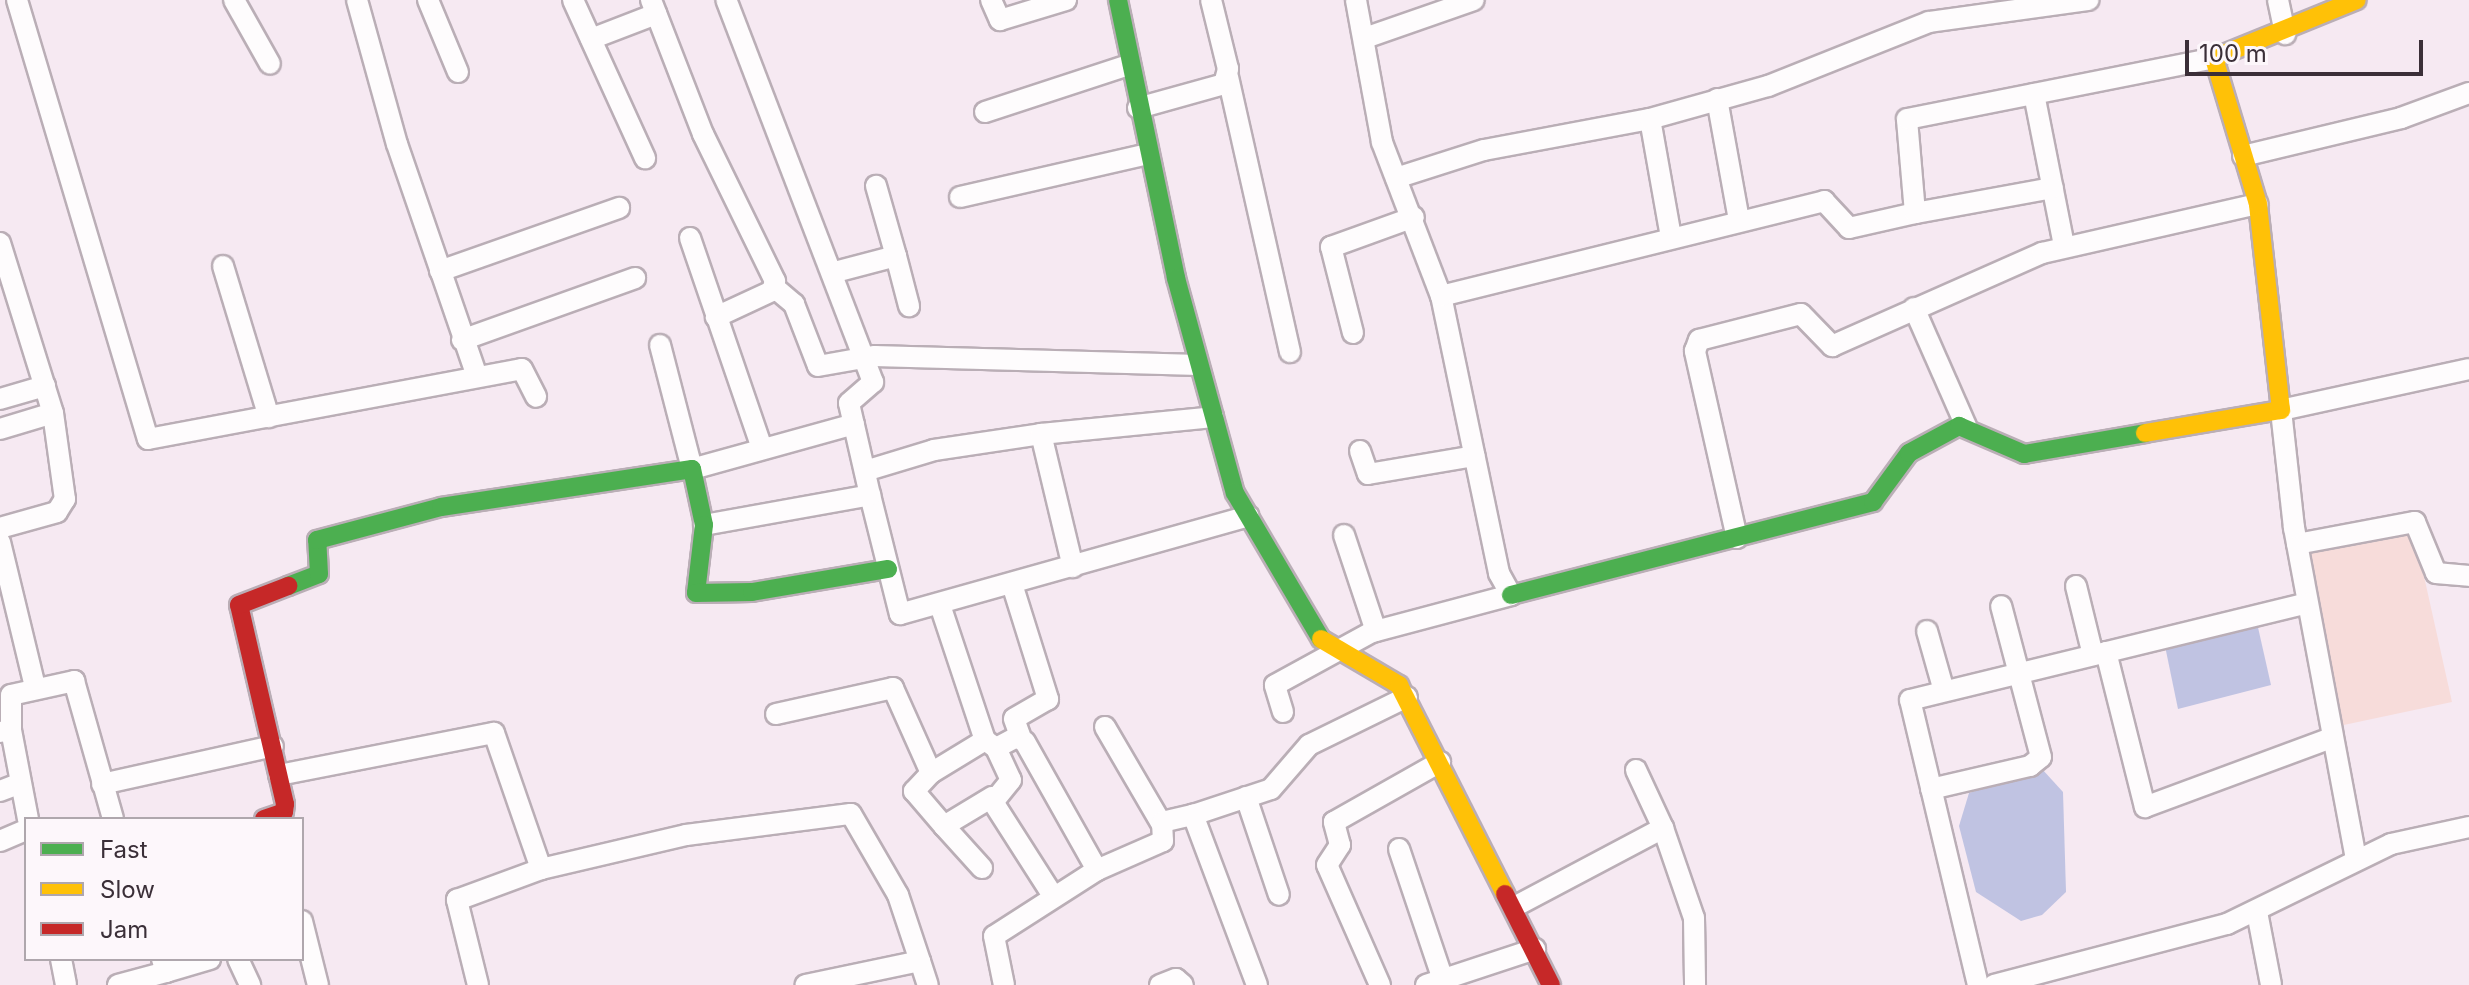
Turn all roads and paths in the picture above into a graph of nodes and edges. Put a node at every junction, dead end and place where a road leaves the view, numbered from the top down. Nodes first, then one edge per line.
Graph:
1 (17, 0) edge
2 (234, 0) edge
3 (357, 0) edge
4 (428, 0) edge
5 (573, 0) edge
6 (726, 0) edge
7 (991, 0) edge
8 (1066, 0) edge
9 (1118, 0) edge
10 (1211, 0) edge
11 (1356, 0) edge
12 (1474, 0) edge
13 (2088, 0) edge
14 (2278, 0) edge
15 (2357, 0) edge
16 (653, 7) edge
17 (2285, 34) junction
18 (1365, 38) junction
19 (591, 39) junction
20 (2214, 58) junction
21 (270, 64) dead end
22 (1129, 65) junction
23 (458, 72) dead end
24 (1228, 77) junction
25 (2469, 93) edge
26 (2034, 94) junction
27 (1717, 99) junction
28 (1138, 108) junction
29 (985, 112) dead end
30 (1650, 119) junction
31 (1148, 154) junction
32 (2243, 156) junction
33 (645, 158) dead end
34 (1396, 178) junction
35 (876, 186) dead end
36 (2053, 188) junction
37 (960, 197) dead end
38 (2258, 204) junction
39 (619, 208) dead end
40 (1915, 213) junction
41 (1414, 217) junction
42 (1739, 220) junction
43 (1671, 237) junction
44 (690, 238) dead end
45 (0, 243) edge
46 (2064, 246) junction
47 (896, 256) junction
48 (223, 266) dead end
49 (440, 271) junction
50 (835, 272) junction
51 (635, 278) dead end
52 (775, 288) junction
53 (1441, 296) junction
54 (909, 306) dead end
55 (1914, 308) junction
56 (716, 317) junction
57 (1353, 333) dead end
58 (462, 340) junction
59 (660, 345) dead end
60 (1290, 352) dead end
61 (866, 357) junction
62 (1198, 365) junction
63 (2469, 369) edge
64 (477, 376) junction
65 (45, 386) junction
66 (536, 397) dead end
67 (0, 399) edge
68 (2281, 410) junction
69 (53, 413) junction
70 (269, 417) junction
71 (1213, 417) junction
72 (854, 424) junction
73 (1966, 426) junction
74 (0, 429) edge
75 (1041, 434) junction
76 (762, 448) junction
77 (1360, 451) dead end
78 (1474, 456) junction
79 (692, 469) junction
80 (865, 471) junction
81 (870, 495) junction
82 (1248, 516) junction
83 (704, 525) junction
84 (0, 528) edge
85 (2295, 529) junction
86 (1344, 535) dead end
87 (1737, 538) junction
88 (0, 542) edge
89 (1073, 567) junction
90 (888, 569) junction
91 (2469, 576) edge
92 (1012, 584) junction
93 (2076, 586) dead end
94 (1511, 595) junction
95 (2307, 603) junction
96 (940, 605) junction
97 (2001, 606) dead end
98 (1927, 631) dead end
99 (1374, 632) junction
100 (1338, 652) junction
101 (2100, 653) junction
102 (2022, 673) junction
103 (35, 687) junction
104 (1944, 691) junction
105 (1407, 697) junction
106 (1283, 712) dead end
107 (776, 714) dead end
108 (1105, 727) dead end
109 (5, 731) edge
110 (1021, 738) junction
111 (2332, 738) junction
112 (990, 744) junction
113 (273, 746) junction
114 (1440, 762) junction
115 (1636, 770) dead end
116 (931, 773) junction
117 (279, 775) junction
118 (21, 783) junction
119 (102, 784) junction
120 (1931, 789) junction
121 (0, 791) edge
122 (992, 797) junction
123 (1246, 797) junction
124 (1193, 815) junction
125 (28, 817) edge
126 (112, 817) edge
127 (268, 817) edge
128 (1161, 823) junction
129 (944, 826) junction
130 (2469, 827) edge
131 (1663, 828) junction
132 (24, 831) edge
133 (0, 841) edge
134 (1399, 849) dead end
135 (2356, 859) junction
136 (982, 868) dead end
137 (541, 869) junction
138 (1097, 870) junction
139 (1279, 895) dead end
140 (1053, 896) junction
141 (1514, 907) junction
142 (2257, 912) junction
143 (304, 929) edge
144 (1535, 949) junction
145 (61, 961) edge
146 (195, 961) edge
147 (239, 961) edge
148 (920, 961) junction
149 (164, 965) edge
150 (1435, 982) edge
151 (66, 985) edge
152 (118, 985) edge
153 (250, 985) edge
154 (318, 985) edge
155 (478, 985) edge
156 (805, 985) edge
157 (928, 985) edge
158 (1004, 985) edge
159 (1160, 985) edge
160 (1183, 985) edge
161 (1257, 985) edge
162 (1380, 985) edge
163 (1551, 985) edge
164 (1695, 985) edge
165 (1978, 985) edge
166 (1994, 985) edge
167 (2271, 985) edge

1 - 70 street
2 - 21 street
3 - 49 street
4 - 23 street
5 - 19 street
6 - 50 street
7 - 8 street
9 - 22 street
10 - 24 street
11 - 18 street
12 - 18 street
13 - 27 street
14 - 17 street
15 - 17 street
16 - 19 street
16 - 52 street
17 - 20 street
18 - 34 street
19 - 33 street
20 - 26 street
20 - 32 street
22 - 28 street
22 - 29 street
24 - 28 street
24 - 60 street
25 - 32 street
26 - 36 street
26 - 40 street
27 - 30 street
27 - 42 street
28 - 31 street
30 - 34 street
30 - 43 street
31 - 37 street
31 - 62 street
32 - 38 street
34 - 41 street
35 - 47 street
36 - 40 street
36 - 46 street
38 - 46 street
38 - 68 street
39 - 49 street
40 - 42 street
41 - 53 street
41 - 57 street
42 - 43 street
43 - 53 street
44 - 56 street
45 - 65 street
46 - 55 street
47 - 50 street
47 - 54 street
48 - 70 street
49 - 58 street
50 - 61 street
51 - 58 street
52 - 56 street
52 - 61 street
53 - 78 street
55 - 73 street
55 - 87 street
56 - 76 street
58 - 64 street
59 - 79 street
61 - 62 street
61 - 72 street
62 - 71 street
63 - 68 street
64 - 66 street
64 - 70 street
65 - 67 street
65 - 69 street
68 - 73 street
68 - 85 street
69 - 74 street
69 - 84 street
71 - 75 street
71 - 82 street
72 - 76 street
72 - 80 street
73 - 87 street
75 - 80 street
75 - 89 street
76 - 79 street
77 - 78 street
78 - 94 street
79 - 83 street
79 - 113 street
80 - 81 street
81 - 83 street
81 - 90 street
82 - 89 street
82 - 100 street
83 - 90 street
85 - 91 street
85 - 95 street
86 - 99 street
87 - 94 street
88 - 103 street
89 - 92 street
90 - 96 street
92 - 96 street
92 - 110 street
93 - 101 street
94 - 99 street
95 - 101 street
95 - 111 street
96 - 112 street
97 - 102 street
98 - 104 street
99 - 100 street
100 - 105 street
100 - 106 street
101 - 102 street
101 - 111 street
102 - 104 street
102 - 120 street
103 - 109 street
103 - 119 street
104 - 120 street
105 - 114 street
105 - 123 street
107 - 116 street
108 - 128 street
109 - 118 street
110 - 112 street
110 - 138 street
111 - 135 street
112 - 116 street
112 - 122 street
113 - 117 street
113 - 119 street
114 - 141 street
114 - 162 street
115 - 131 street
116 - 129 street
117 - 127 street
117 - 137 street
118 - 121 street
118 - 125 street
119 - 126 street
120 - 165 street
122 - 129 street
122 - 140 street
123 - 124 street
123 - 139 street
124 - 128 street
124 - 161 street
128 - 138 street
129 - 136 street
130 - 135 street
131 - 141 street
131 - 164 street
132 - 133 street
134 - 150 street
135 - 142 street
137 - 148 street
137 - 155 street
138 - 140 street
140 - 158 street
141 - 144 street
142 - 166 street
142 - 167 street
143 - 154 street
144 - 150 street
144 - 163 street
145 - 151 street
146 - 149 street
147 - 153 street
148 - 156 street
148 - 157 street
149 - 152 street
159 - 160 street

